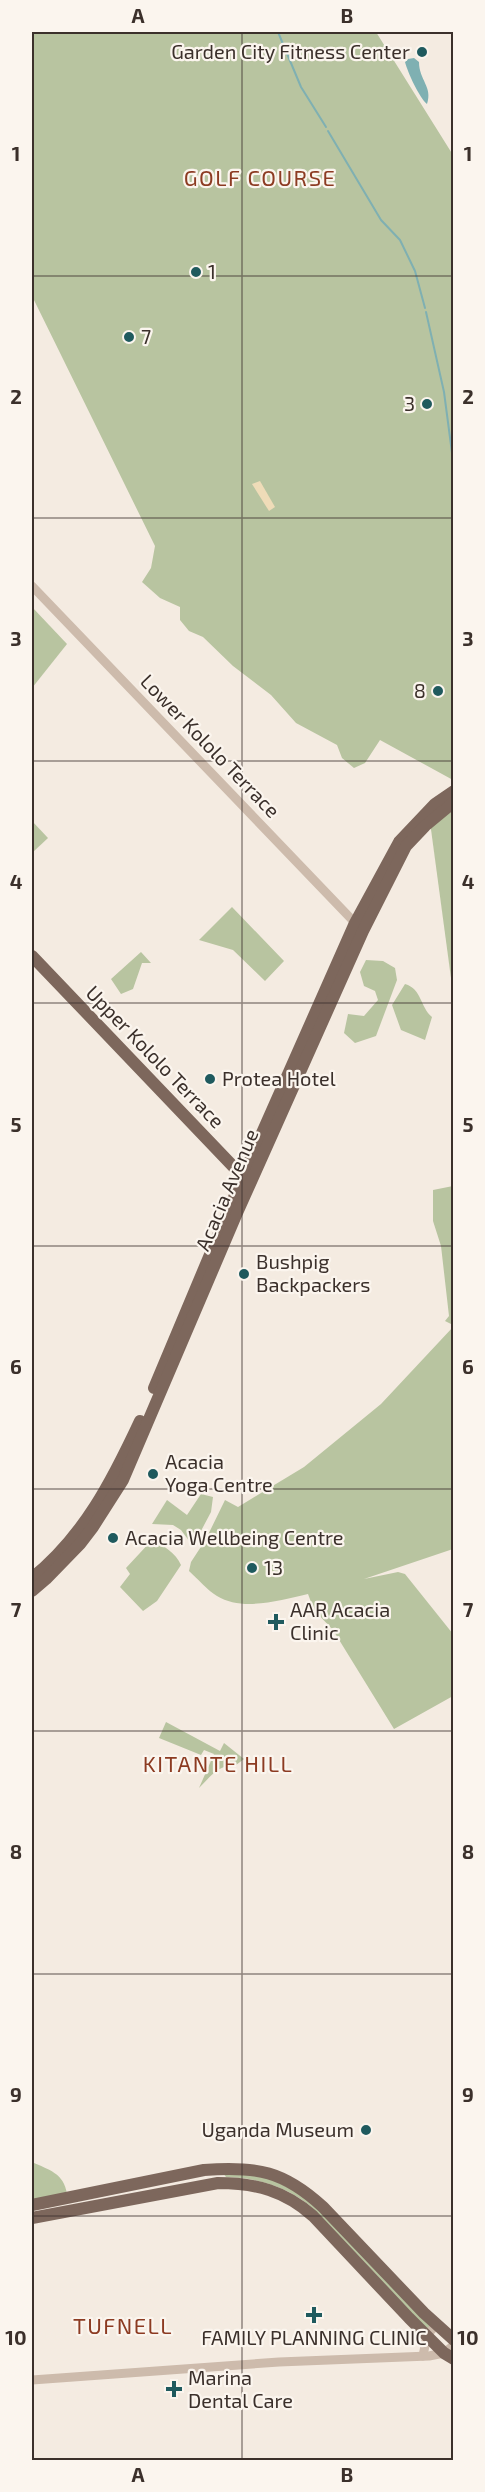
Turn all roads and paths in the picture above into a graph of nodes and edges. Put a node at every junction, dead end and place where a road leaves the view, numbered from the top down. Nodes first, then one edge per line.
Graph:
1 (32, 586) edge
2 (453, 791) edge
3 (453, 802) edge
4 (359, 927) junction
5 (32, 956) edge
6 (247, 1181) junction
7 (32, 1578) edge
8 (32, 1591) edge
9 (32, 2205) edge
10 (32, 2218) edge
11 (436, 2325) junction
12 (427, 2336) junction
13 (453, 2340) edge
14 (450, 2352) edge
15 (423, 2356) junction
16 (32, 2380) edge

1 - 4 street, Lower Kololo Terrace
2 - 4 main road, Acacia Avenue
3 - 4 main road, Acacia Avenue
4 - 6 main road, Acacia Avenue
5 - 6 main road, Upper Kololo Terrace
6 - 7 main road, Acacia Avenue
6 - 8 main road, Acacia Avenue
9 - 11 main road
10 - 12 main road
11 - 12 street
11 - 13 main road
12 - 14 main road
12 - 15 street
14 - 15 street
15 - 16 street

